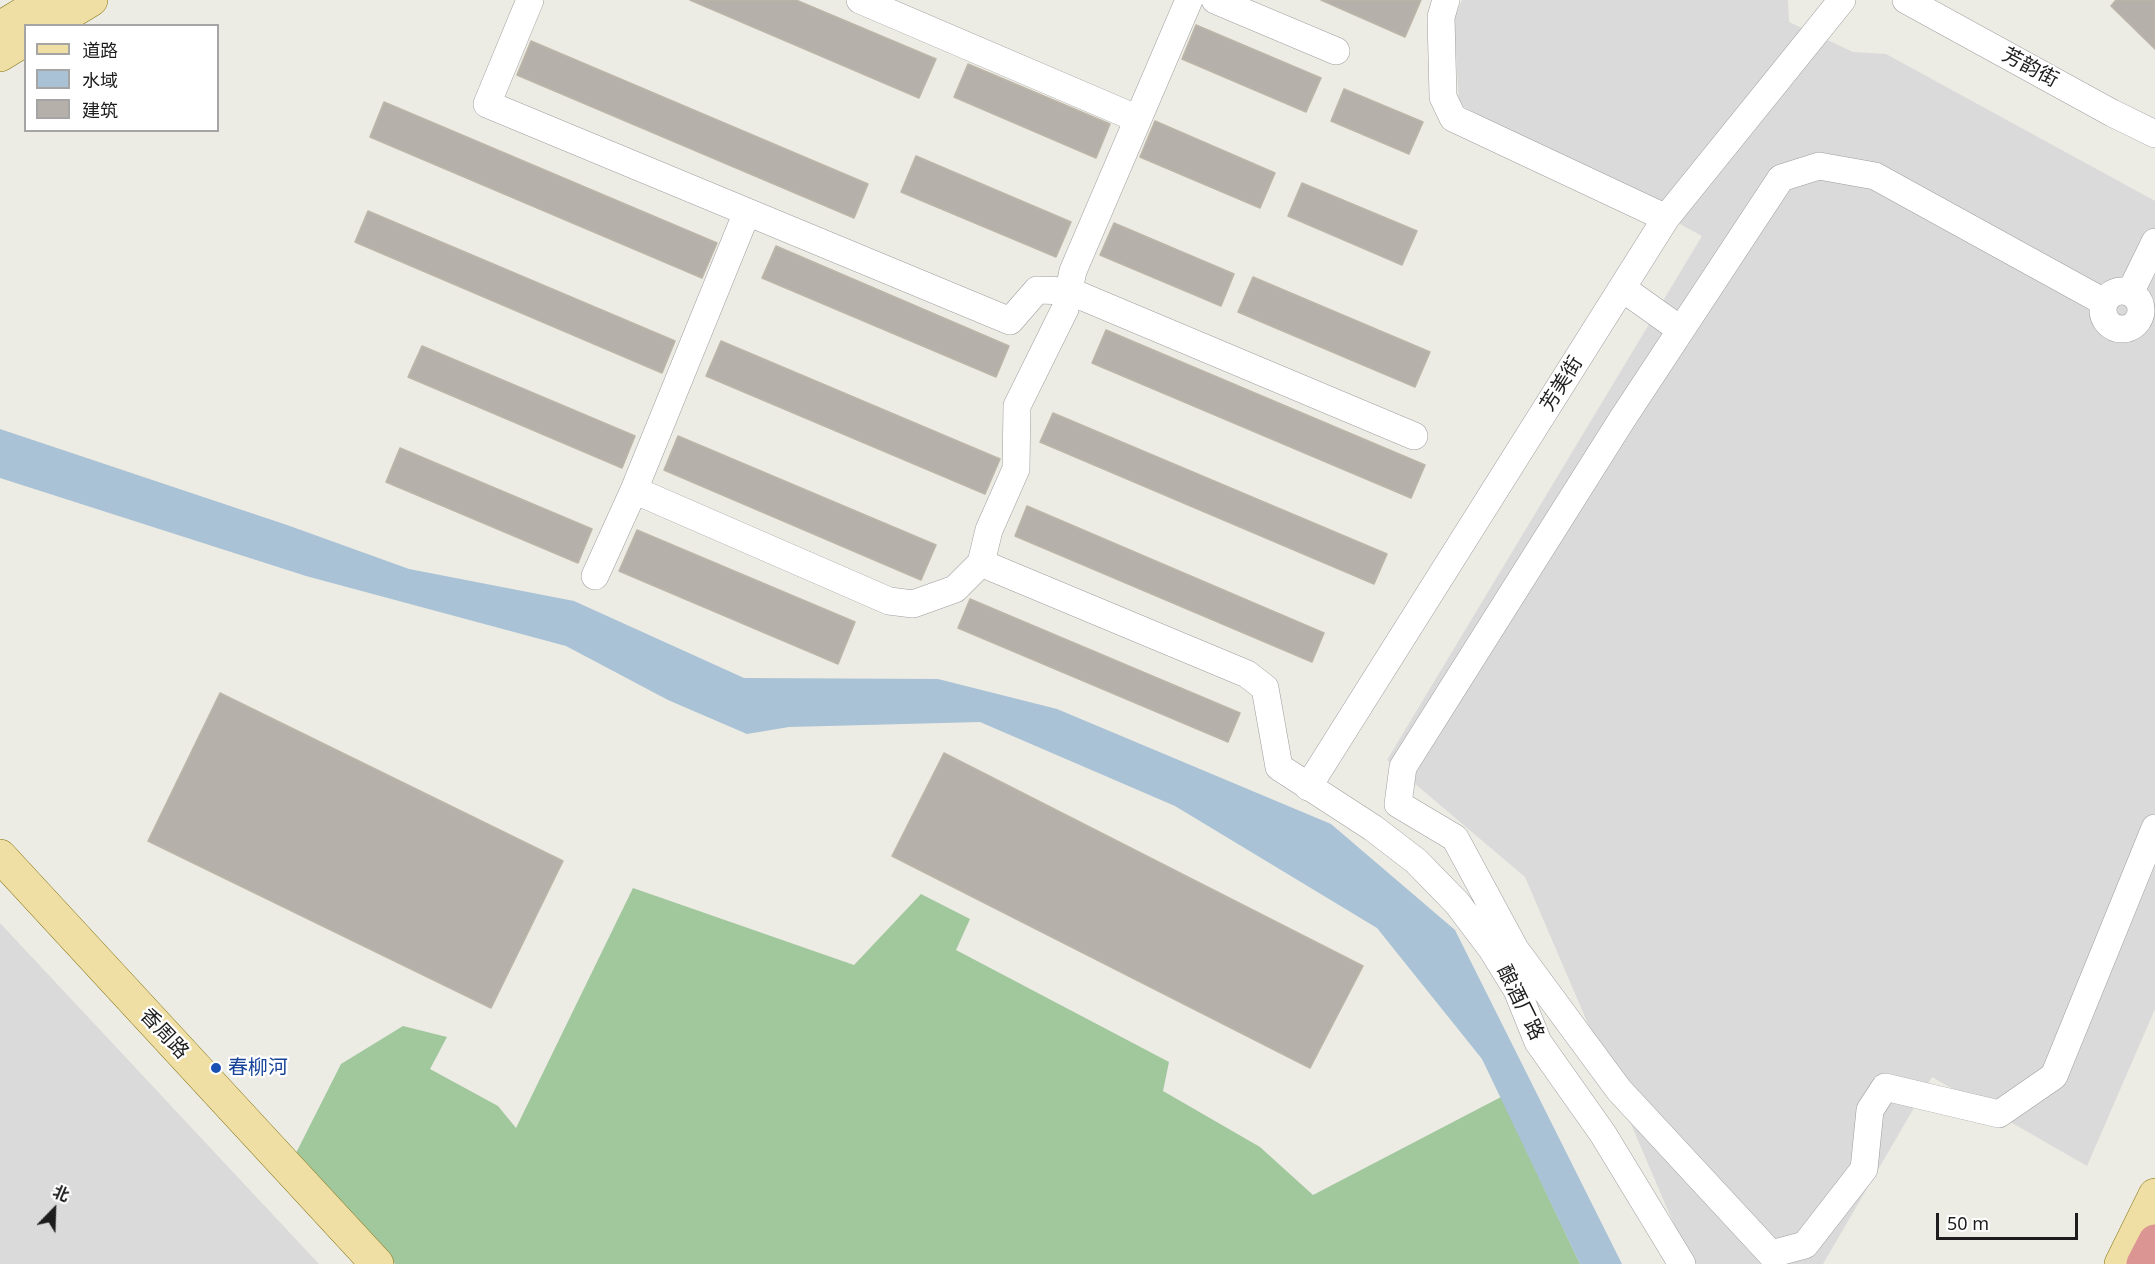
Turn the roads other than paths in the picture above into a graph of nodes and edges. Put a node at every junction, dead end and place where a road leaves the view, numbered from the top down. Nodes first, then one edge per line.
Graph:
1 (46, 0) edge
2 (91, 0) edge
3 (530, 0) edge
4 (860, 0) edge
5 (1189, 0) edge
6 (1215, 0) edge
7 (1446, 0) edge
8 (1842, 0) edge
9 (1906, 0) edge
10 (51, 24) edge
11 (0, 28) edge
12 (24, 40) edge
13 (1336, 51) dead end
14 (0, 55) edge
15 (1138, 119) junction
16 (2155, 134) edge
17 (747, 212) junction
18 (1666, 218) junction
19 (2155, 242) edge
20 (1622, 288) junction
21 (1069, 291) junction
22 (2130, 293) junction
23 (2104, 302) junction
24 (2147, 323) edge
25 (1681, 330) junction
26 (1414, 436) dead end
27 (634, 490) junction
28 (981, 563) junction
29 (595, 576) dead end
30 (1308, 787) junction
31 (2155, 828) edge
32 (0, 856) edge
33 (0, 886) edge
34 (2155, 1195) edge
35 (2155, 1241) edge
36 (352, 1264) edge
37 (377, 1264) edge
38 (1682, 1264) edge
39 (2121, 1264) edge
40 (2143, 1264) edge

1 - 11 main road
2 - 10 main road
3 - 17 street
4 - 15 street
5 - 15 street
6 - 13 street
7 - 18 street
8 - 18 street, 芳美街
9 - 16 street, 芳韵街
12 - 14 main road
15 - 21 street
17 - 21 street
17 - 27 street
18 - 20 street, 芳美街
19 - 22 street
20 - 25 street
20 - 30 street, 芳美街
21 - 26 street
21 - 28 street
22 - 23 street
22 - 24 street
23 - 24 street
23 - 25 street
25 - 31 street
27 - 28 street
27 - 29 street
28 - 30 street, 酿酒厂路
30 - 38 street, 酿酒厂路
32 - 37 main road, 香周路
33 - 36 main road, 香周路
34 - 39 main road
35 - 40 highway

